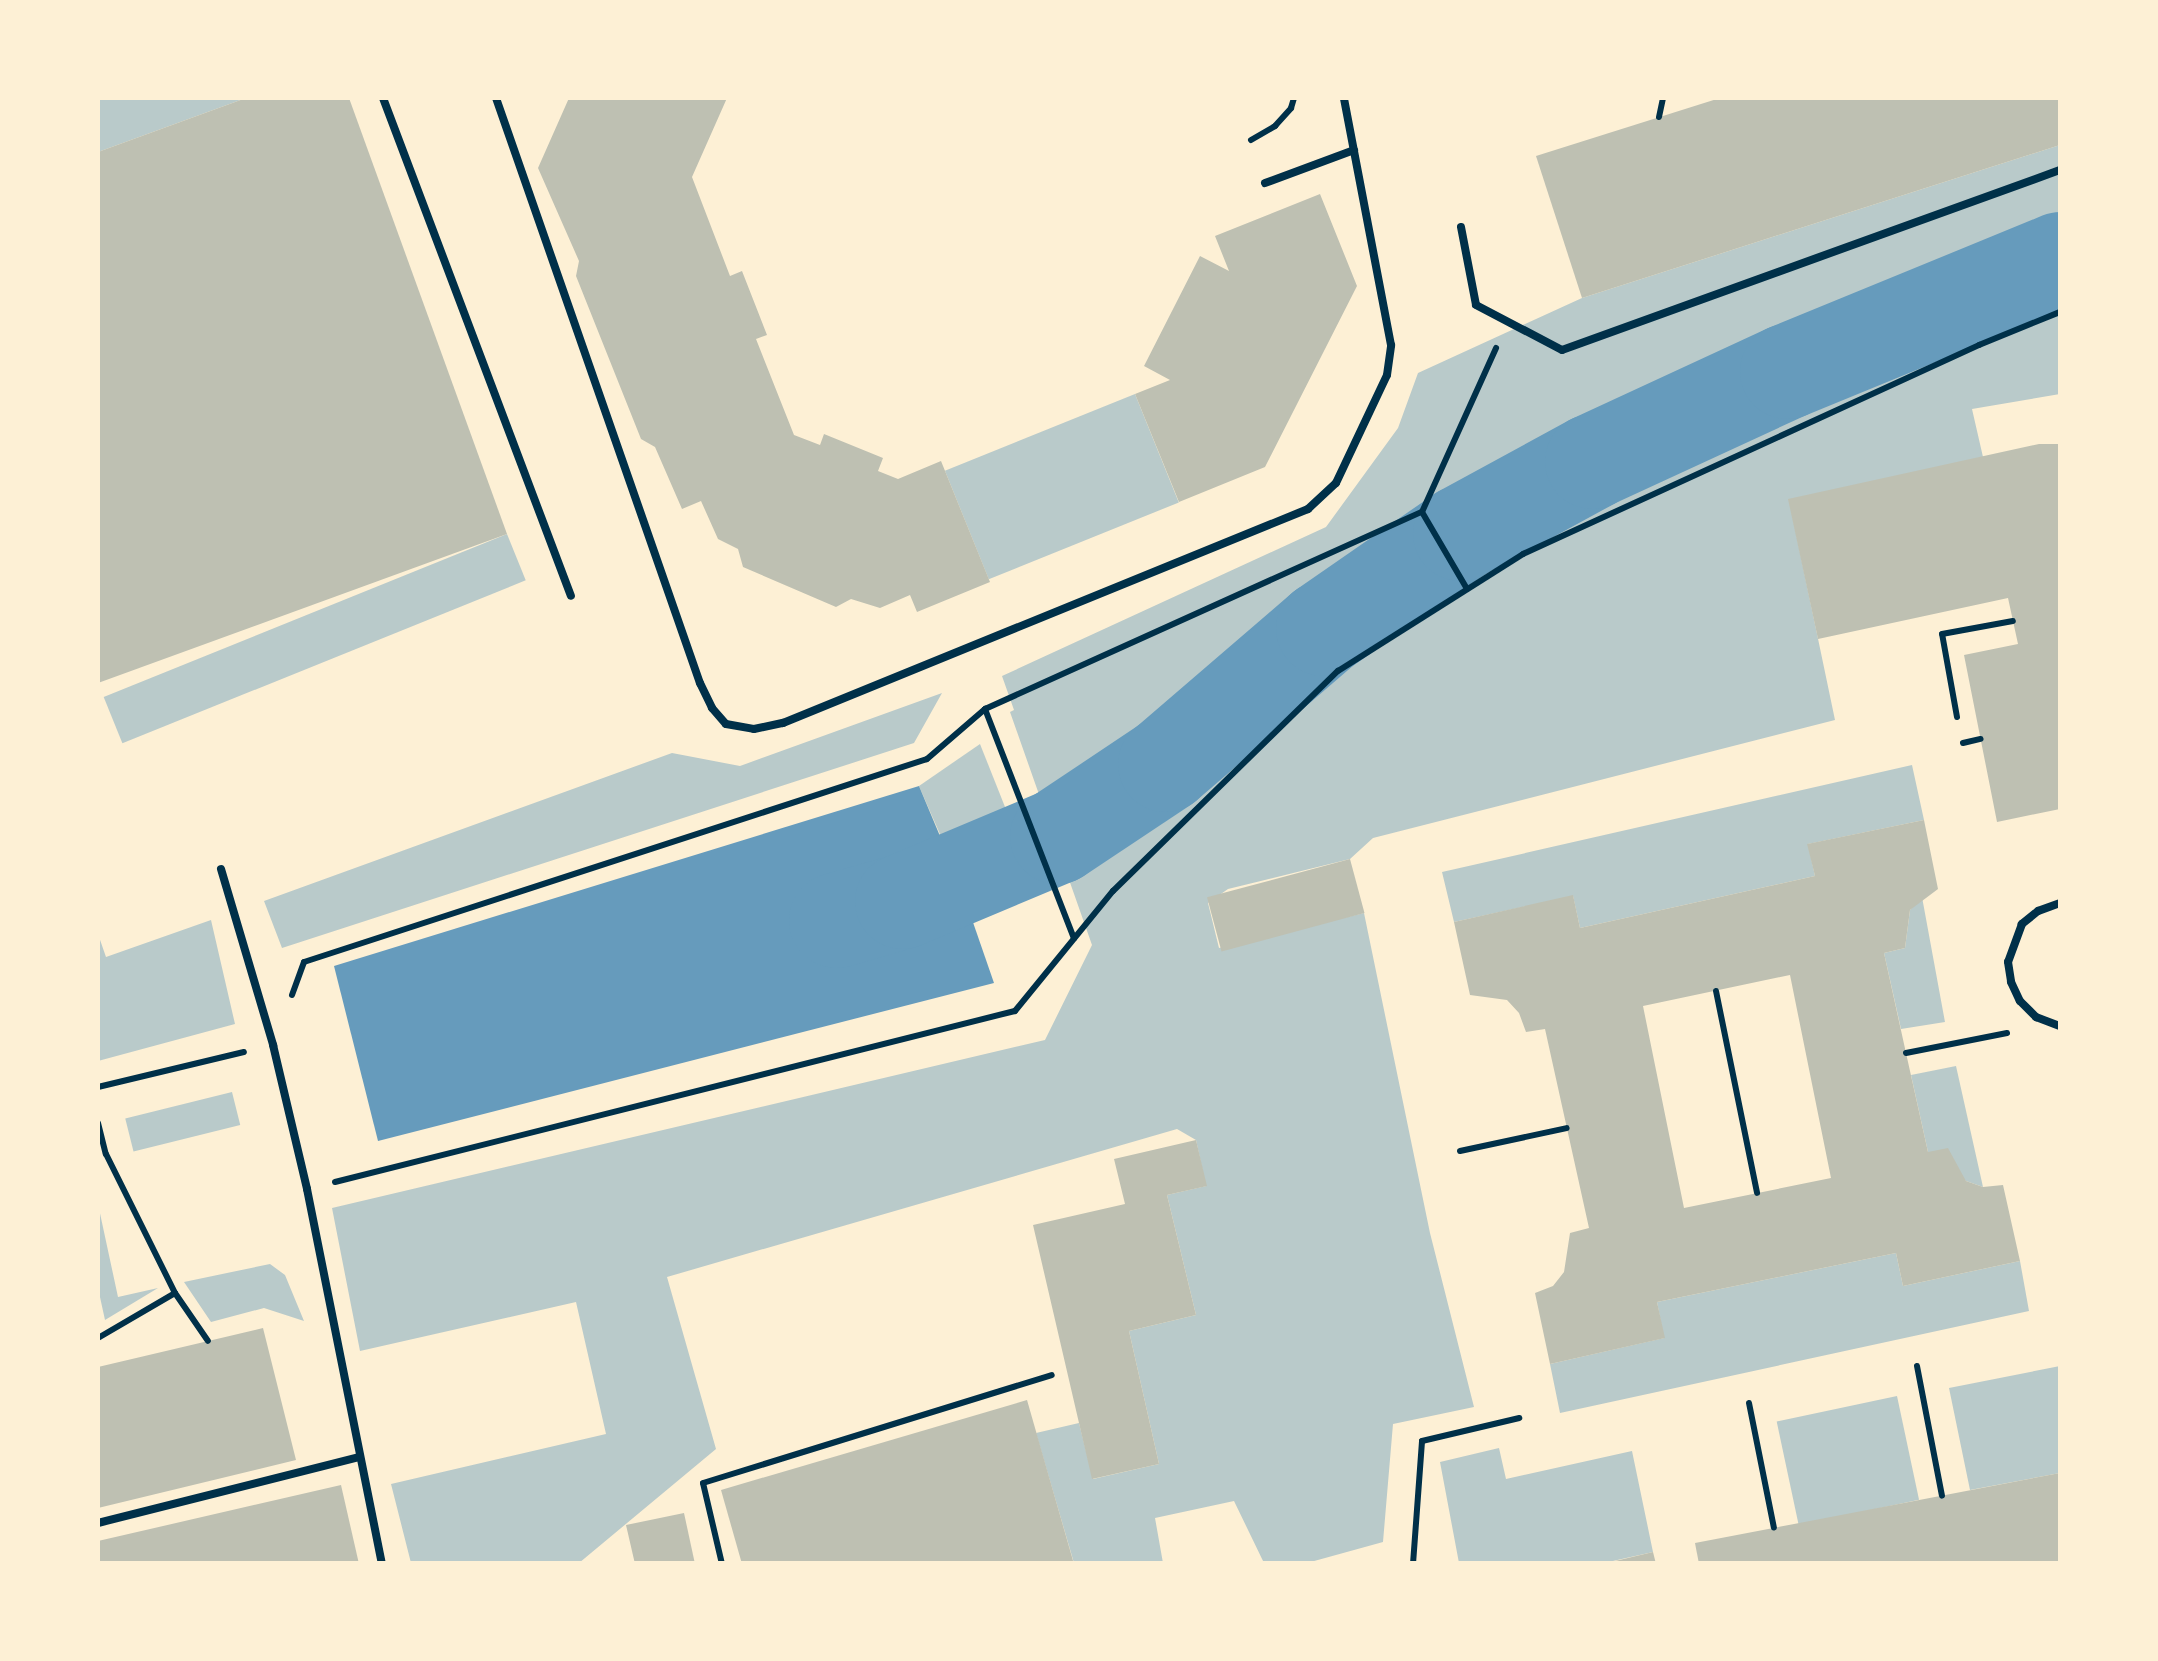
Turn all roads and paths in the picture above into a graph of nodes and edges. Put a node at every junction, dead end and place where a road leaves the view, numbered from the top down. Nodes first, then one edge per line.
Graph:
1 (383, 98) edge
2 (496, 98) edge
3 (1294, 98) edge
4 (1344, 98) edge
5 (1663, 98) edge
6 (1659, 117) dead end
7 (1251, 140) dead end
8 (1354, 150) junction
9 (2060, 170) edge
10 (1265, 183) dead end
11 (1461, 227) dead end
12 (2060, 312) edge
13 (1508, 322) junction
14 (1422, 512) junction
15 (1467, 590) junction
16 (571, 596) dead end
17 (2013, 621) dead end
18 (985, 709) junction
19 (1957, 717) dead end
20 (1981, 738) dead end
21 (1962, 743) dead end
22 (221, 869) dead end
23 (2060, 903) edge
24 (1074, 938) junction
25 (1716, 991) dead end
26 (2060, 1026) edge
27 (2020, 1030) dead end
28 (273, 1044) junction
29 (1906, 1052) dead end
30 (98, 1088) edge
31 (98, 1122) edge
32 (1567, 1128) dead end
33 (1460, 1150) dead end
34 (307, 1188) junction
35 (1757, 1193) dead end
36 (175, 1293) junction
37 (98, 1338) edge
38 (208, 1341) dead end
39 (1917, 1366) dead end
40 (1052, 1375) dead end
41 (1749, 1404) dead end
42 (1519, 1418) dead end
43 (359, 1458) junction
44 (1942, 1496) dead end
45 (98, 1523) edge
46 (1774, 1528) dead end
47 (382, 1564) edge
48 (722, 1564) edge
49 (1413, 1564) edge

1 - 16 lane
2 - 8 lane
3 - 7 path
4 - 8 lane
5 - 6 path
8 - 10 lane
9 - 13 lane
11 - 13 lane
12 - 15 path
13 - 14 path
14 - 15 path
14 - 18 path
15 - 24 path
17 - 19 path
18 - 24 path
18 - 28 path
20 - 21 path
22 - 28 lane
23 - 26 lane
24 - 34 path
25 - 35 path
27 - 29 path
28 - 30 path
28 - 34 lane
31 - 36 path
32 - 33 path
34 - 43 lane
36 - 37 path
36 - 38 path
39 - 44 path
40 - 48 path
41 - 46 path
42 - 49 path
43 - 45 lane
43 - 47 lane

